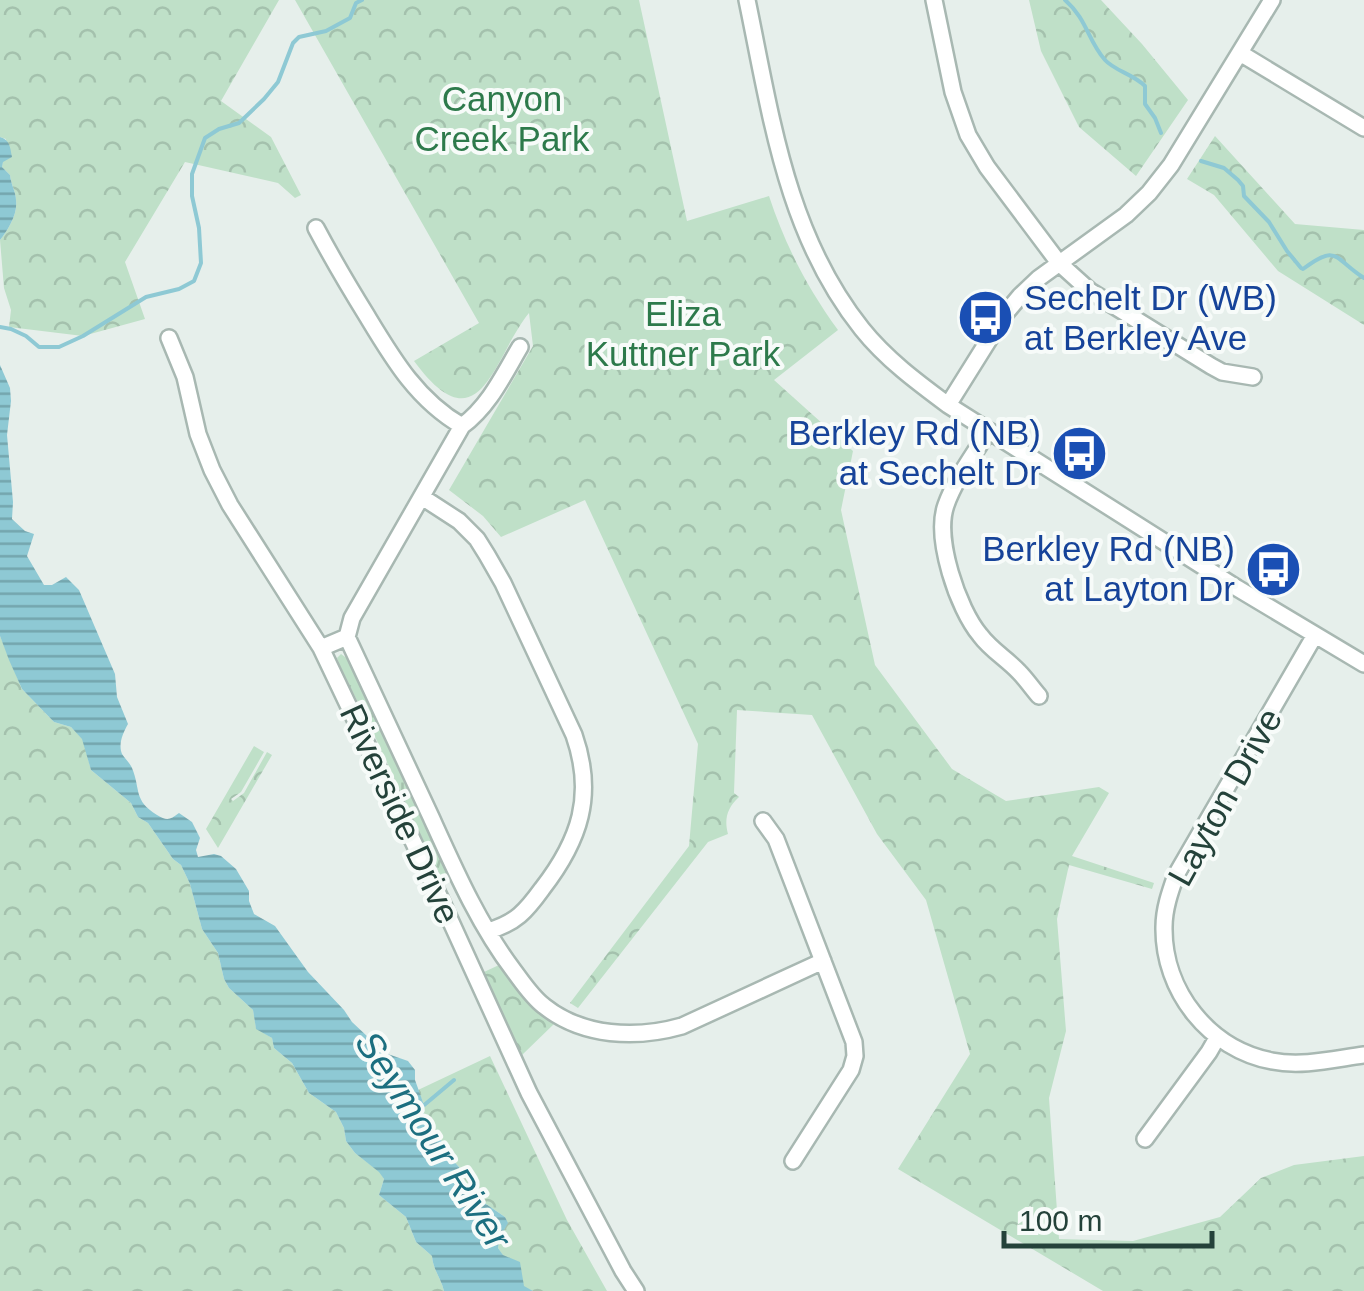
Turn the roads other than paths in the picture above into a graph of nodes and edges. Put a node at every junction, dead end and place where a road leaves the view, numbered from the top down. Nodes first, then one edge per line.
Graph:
1 (747, 0) edge
2 (934, 0) edge
3 (1272, 0) edge
4 (1240, 53) junction
5 (1364, 128) edge
6 (316, 228) dead end
7 (1060, 264) junction
8 (169, 338) dead end
9 (520, 347) dead end
10 (1253, 376) dead end
11 (948, 405) junction
12 (462, 426) junction
13 (988, 432) junction
14 (422, 497) junction
15 (1316, 635) junction
16 (347, 638) junction
17 (321, 648) junction
18 (1364, 664) edge
19 (1039, 696) dead end
20 (762, 821) dead end
21 (464, 889) junction
22 (442, 900) junction
23 (488, 931) junction
24 (823, 962) junction
25 (1217, 1038) junction
26 (1364, 1056) edge
27 (1145, 1139) dead end
28 (792, 1162) dead end
29 (636, 1291) edge

1 - 11 street
2 - 7 street
3 - 4 street
4 - 5 street
4 - 7 street
6 - 12 street
7 - 10 street
7 - 11 street
8 - 17 street, Riverside Drive
9 - 12 street
11 - 13 street
12 - 14 street
13 - 15 street
13 - 19 street
14 - 16 street
14 - 23 street
15 - 18 street
15 - 25 street, Layton Drive
16 - 17 street
16 - 21 street, Riverside Drive
17 - 22 street, Riverside Drive
20 - 24 street
21 - 22 street
21 - 23 street, Riverside Drive
22 - 29 street, Riverside Drive
23 - 24 street, Riverside Drive
24 - 28 street
25 - 26 street, Layton Drive
25 - 27 street

